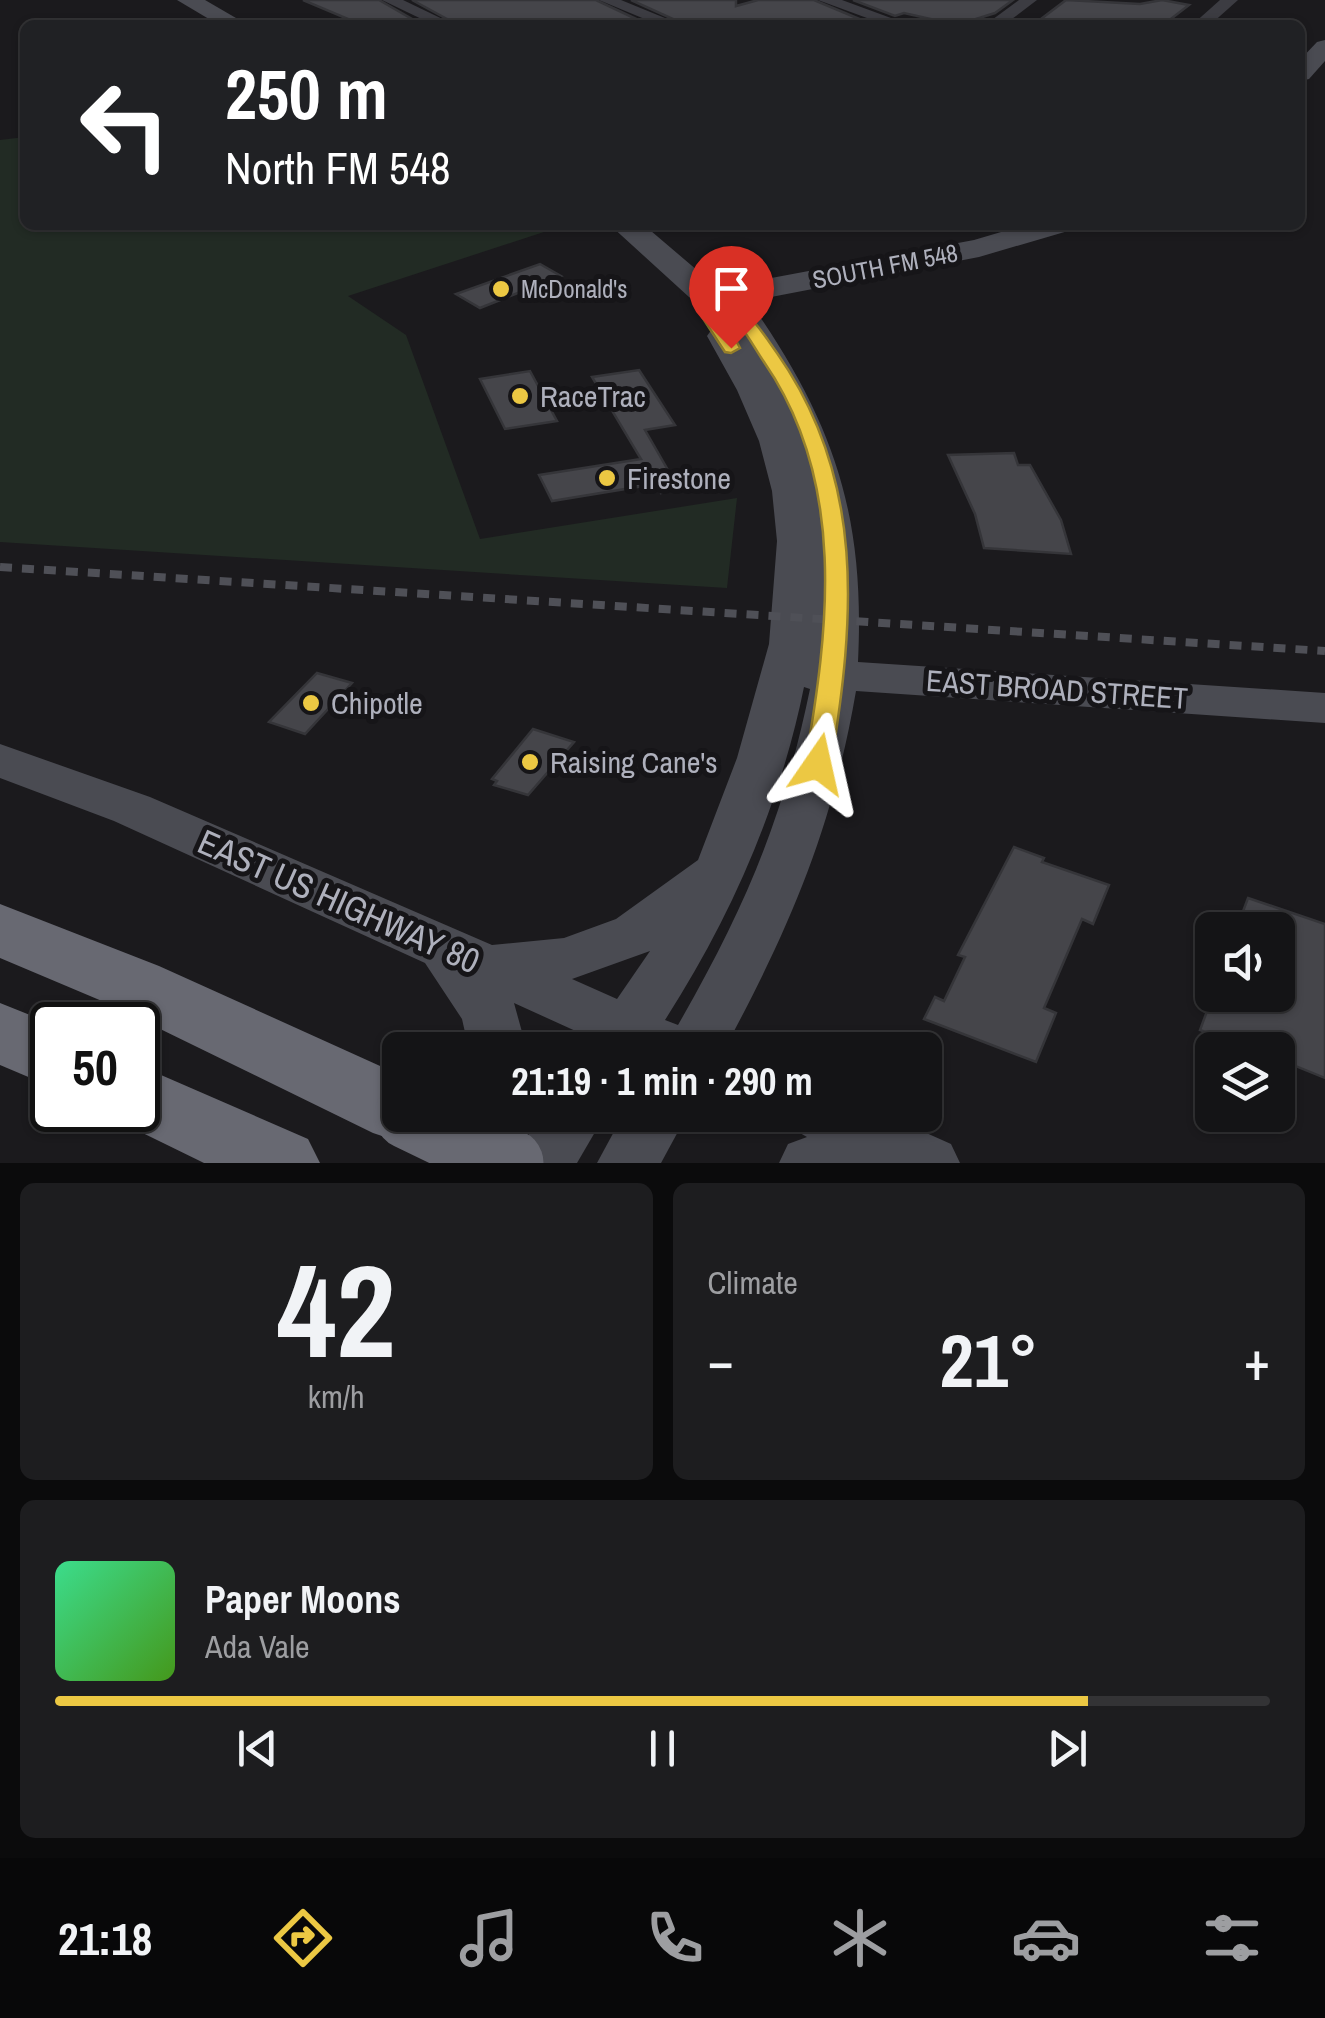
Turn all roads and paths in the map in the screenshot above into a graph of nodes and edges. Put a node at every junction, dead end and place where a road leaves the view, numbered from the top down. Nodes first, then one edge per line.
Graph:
1 (188, 0) edge
2 (390, 0) edge
3 (607, 0) edge
4 (826, 0) edge
5 (1029, 0) edge
6 (1230, 0) edge
7 (227, 20) edge
8 (436, 20) edge
9 (661, 20) edge
10 (887, 20) edge
11 (1000, 20) edge
12 (1206, 20) edge
13 (1325, 47) edge
14 (1305, 69) edge
15 (631, 230) edge
16 (1040, 230) edge
17 (712, 299) junction
18 (811, 673) junction
19 (1325, 708) edge
20 (0, 760) edge
21 (722, 866) junction
22 (0, 930) edge
23 (464, 957) junction
24 (0, 1032) edge
25 (494, 1032) edge
26 (615, 1032) edge
27 (644, 1032) edge
28 (704, 1032) edge
29 (30, 1046) edge
30 (382, 1102) edge
31 (160, 1106) edge
32 (445, 1132) edge
33 (476, 1132) edge
34 (563, 1132) edge
35 (646, 1132) edge
36 (860, 1132) edge
37 (281, 1163) edge
38 (459, 1163) edge
39 (509, 1163) edge
40 (543, 1163) edge
41 (628, 1163) edge
42 (810, 1163) edge
43 (830, 1163) edge
44 (929, 1163) edge

1 - 7 main road
2 - 8 street
3 - 9 street
4 - 10 street
5 - 11 street
6 - 12 street
13 - 14 main road
15 - 17 main road
16 - 17 main road, SOUTH FM 548
17 - 18 main road
18 - 19 main road, EAST BROAD STREET
18 - 21 main road
18 - 28 main road
20 - 23 main road, EAST US HIGHWAY 80
21 - 23 main road
21 - 27 main road
22 - 30 highway
23 - 25 main road
23 - 26 main road, EAST US HIGHWAY 80
24 - 29 highway
31 - 37 highway
32 - 39 highway, bridge
33 - 38 main road
34 - 40 main road
35 - 41 main road
36 - 44 main road
42 - 43 main road

